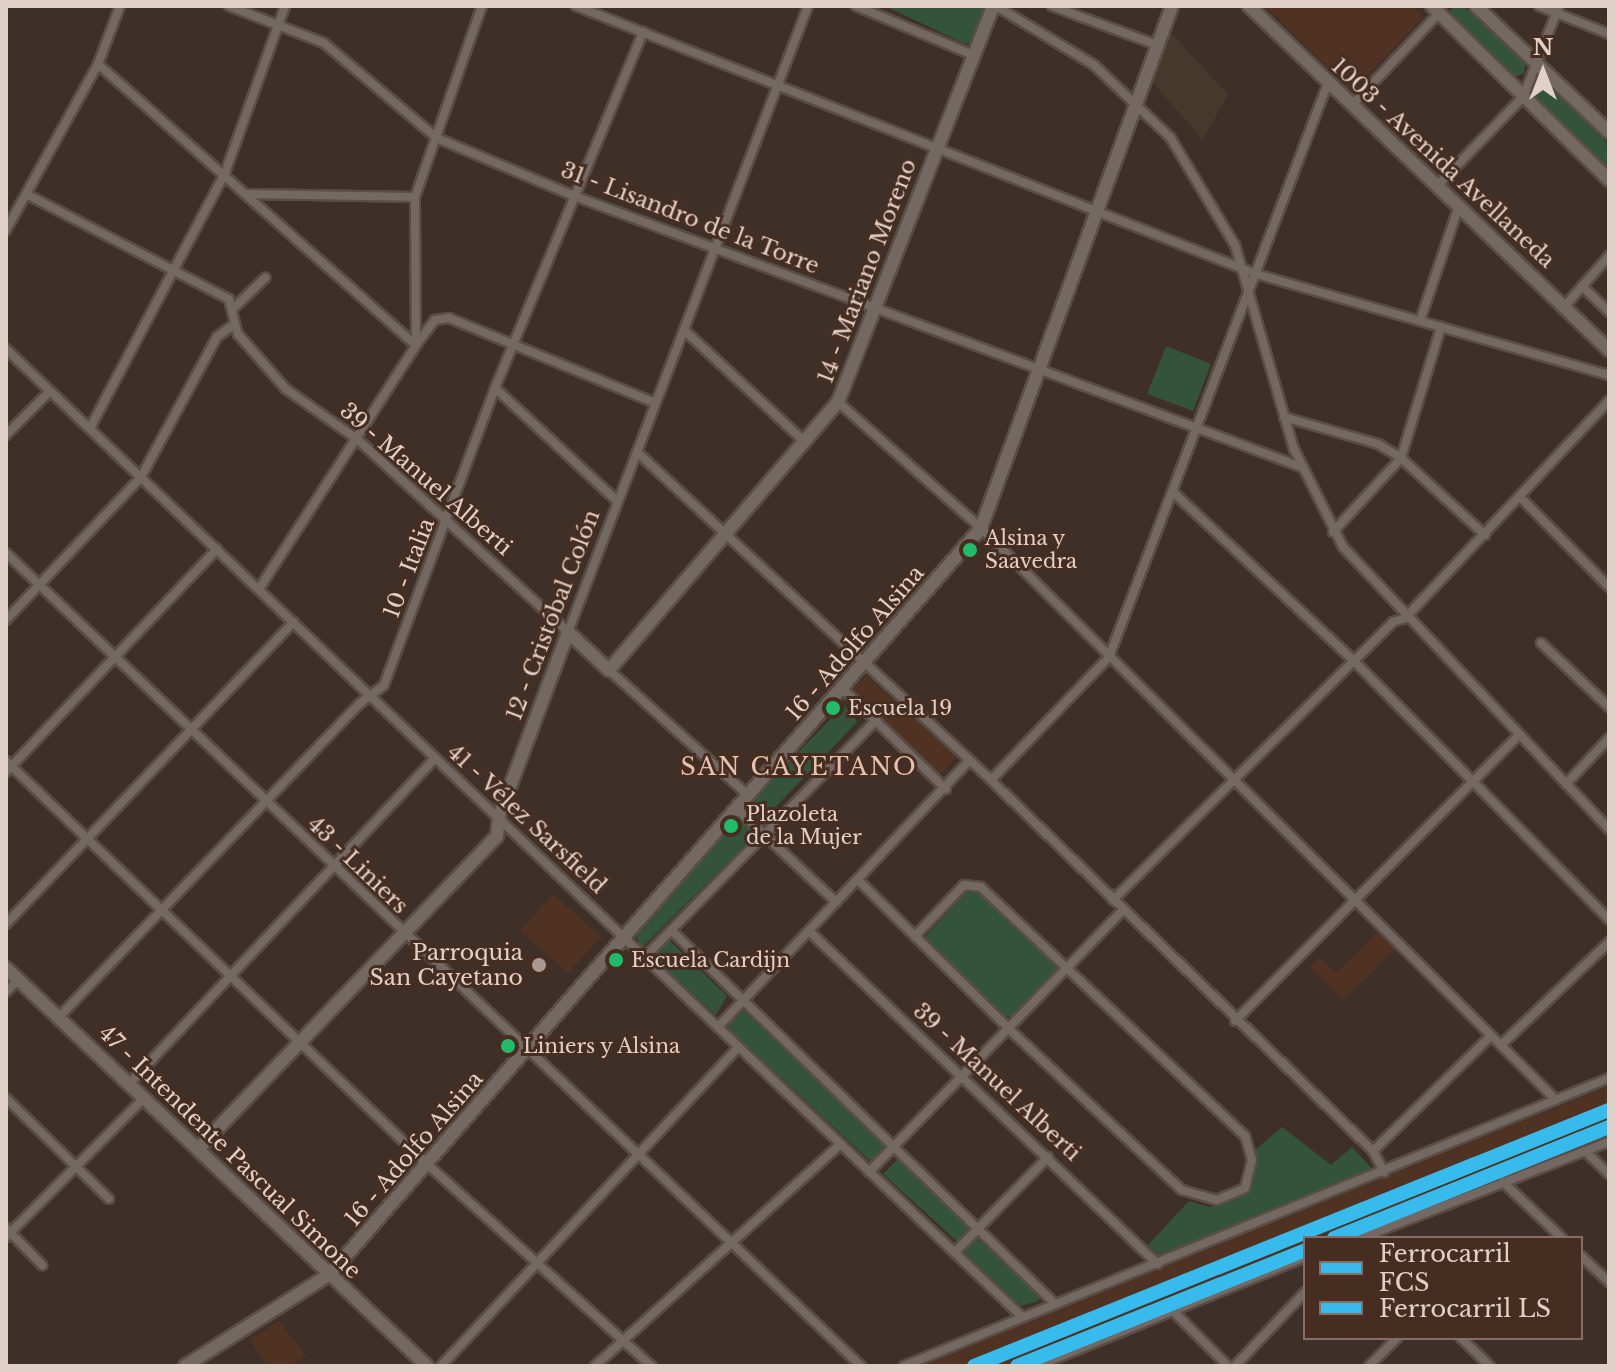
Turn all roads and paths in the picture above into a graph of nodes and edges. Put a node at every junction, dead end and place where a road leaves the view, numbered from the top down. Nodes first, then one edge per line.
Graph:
1 (120, 6) edge
2 (229, 6) edge
3 (285, 6) edge
4 (482, 6) edge
5 (576, 6) edge
6 (808, 6) edge
7 (856, 6) edge
8 (994, 6) edge
9 (1052, 6) edge
10 (1172, 6) edge
11 (1249, 6) edge
12 (1476, 6) edge
13 (1539, 6) edge
14 (1440, 8) edge
15 (1557, 9) edge
16 (278, 26) junction
17 (643, 32) junction
18 (1609, 34) edge
19 (1157, 45) junction
20 (973, 55) junction
21 (1536, 59) junction
22 (98, 64) junction
23 (1328, 83) junction
24 (778, 85) junction
25 (1523, 97) junction
26 (1137, 100) junction
27 (1353, 104) junction
28 (1609, 132) edge
29 (437, 138) junction
30 (937, 147) junction
31 (225, 173) junction
32 (1609, 180) edge
33 (1438, 185) junction
34 (250, 194) junction
35 (28, 195) junction
36 (415, 197) junction
37 (577, 197) junction
38 (1459, 205) junction
39 (1096, 211) junction
40 (6, 230) edge
41 (716, 247) junction
42 (1609, 256) edge
43 (1240, 268) junction
44 (175, 271) junction
45 (1256, 274) junction
46 (265, 278) dead end
47 (1582, 286) junction
48 (1248, 295) junction
49 (1565, 306) junction
50 (873, 308) junction
51 (233, 309) junction
52 (1609, 312) edge
53 (1420, 321) junction
54 (233, 325) junction
55 (1441, 327) junction
56 (684, 330) junction
57 (416, 345) junction
58 (512, 348) junction
59 (6, 349) edge
60 (1609, 350) edge
61 (1036, 367) junction
62 (1609, 375) edge
63 (495, 388) junction
64 (50, 391) junction
65 (1609, 401) edge
66 (838, 402) junction
67 (655, 403) junction
68 (1284, 417) junction
69 (90, 428) junction
70 (1196, 428) junction
71 (6, 435) edge
72 (357, 439) junction
73 (804, 441) junction
74 (637, 452) junction
75 (1401, 458) junction
76 (1301, 467) junction
77 (141, 477) junction
78 (1174, 493) junction
79 (1521, 498) junction
80 (617, 501) junction
81 (445, 521) junction
82 (981, 528) junction
83 (725, 532) junction
84 (1333, 532) junction
85 (1485, 535) junction
86 (217, 549) junction
87 (6, 553) edge
88 (39, 584) junction
89 (1609, 587) edge
90 (259, 589) junction
91 (1405, 618) junction
92 (6, 620) edge
93 (294, 622) junction
94 (568, 632) junction
95 (1541, 643) dead end
96 (115, 657) junction
97 (1109, 657) junction
98 (1354, 661) junction
99 (868, 662) junction
100 (609, 670) junction
101 (842, 688) junction
102 (373, 697) junction
103 (1609, 707) edge
104 (876, 720) junction
105 (190, 729) junction
106 (1517, 737) junction
107 (1609, 738) edge
108 (435, 758) junction
109 (969, 761) junction
110 (8, 767) edge
111 (991, 780) junction
112 (1232, 780) junction
113 (1472, 781) junction
114 (1566, 784) junction
115 (946, 789) junction
116 (749, 796) junction
117 (266, 801) junction
118 (737, 809) junction
119 (499, 816) junction
120 (1609, 829) edge
121 (761, 833) junction
122 (86, 839) junction
123 (332, 865) junction
124 (858, 880) junction
125 (1354, 899) junction
126 (1113, 900) junction
127 (836, 902) junction
128 (161, 910) junction
129 (1123, 910) junction
130 (1609, 920) edge
131 (6, 924) edge
132 (671, 930) junction
133 (809, 931) junction
134 (402, 933) junction
135 (915, 936) junction
136 (626, 938) junction
137 (1608, 945) edge
138 (646, 956) junction
139 (1066, 967) junction
140 (6, 968) edge
141 (230, 977) junction
142 (18, 980) junction
143 (6, 992) edge
144 (740, 1002) junction
145 (59, 1017) junction
146 (1235, 1021) junction
147 (718, 1027) junction
148 (1008, 1028) junction
149 (1491, 1036) junction
150 (299, 1042) junction
151 (1501, 1045) junction
152 (738, 1047) junction
153 (527, 1051) junction
154 (963, 1077) junction
155 (1609, 1078) edge
156 (129, 1084) junction
157 (6, 1098) edge
158 (144, 1098) junction
159 (1556, 1100) junction
160 (1609, 1142) edge
161 (840, 1145) junction
162 (198, 1149) junction
163 (894, 1149) junction
164 (1373, 1151) junction
165 (1585, 1151) junction
166 (641, 1157) junction
167 (1048, 1157) junction
168 (427, 1164) junction
169 (77, 1166) junction
170 (869, 1172) junction
171 (1384, 1172) junction
172 (1609, 1174) edge
173 (1503, 1182) junction
174 (109, 1199) dead end
175 (978, 1229) junction
176 (8, 1233) edge
177 (1366, 1236) edge
178 (1560, 1236) edge
179 (731, 1243) junction
180 (955, 1252) junction
181 (1303, 1258) edge
182 (1583, 1258) edge
183 (539, 1263) junction
184 (1157, 1264) junction
185 (42, 1265) dead end
186 (330, 1274) junction
187 (1608, 1280) edge
188 (1303, 1294) edge
189 (1055, 1304) junction
190 (1173, 1311) junction
191 (1022, 1317) junction
192 (1395, 1340) edge
193 (1463, 1340) edge
194 (623, 1341) junction
195 (185, 1366) edge
196 (427, 1366) edge
197 (441, 1366) edge
198 (595, 1366) edge
199 (651, 1366) edge
200 (861, 1366) edge
201 (904, 1366) edge
202 (1040, 1366) edge
203 (1228, 1366) edge
204 (1235, 1366) edge
205 (1369, 1366) edge
206 (1490, 1366) edge

1 - 22 street
2 - 16 street, 31 - Lisandro de la Torre
3 - 16 street
4 - 29 street
5 - 17 street
6 - 24 street, 12 - Cristóbal Colón
7 - 20 street
8 - 20 street, 14 - Mariano Moreno
8 - 26 street
9 - 19 street
10 - 19 street, 16 - Adolfo Alsina
11 - 23 street, 1003 - Avenida Avellaneda
12 - 21 street
13 - 15 street
14 - 25 street
14 - 27 street
15 - 18 street
15 - 21 street
16 - 29 street, 31 - Lisandro de la Torre
16 - 31 street
17 - 24 street
17 - 37 street, 10 - Italia
19 - 26 street, 16 - Adolfo Alsina
20 - 30 street, 14 - Mariano Moreno
21 - 25 street
21 - 28 street
22 - 31 street
22 - 35 street
23 - 27 street, 1003 - Avenida Avellaneda
23 - 45 street
24 - 30 street
24 - 41 street, 12 - Cristóbal Colón
25 - 32 street
25 - 33 street
26 - 39 street, 16 - Adolfo Alsina
26 - 43 street
27 - 33 street, 1003 - Avenida Avellaneda
29 - 36 street
29 - 37 street, 31 - Lisandro de la Torre
30 - 39 street
30 - 50 street, 14 - Mariano Moreno
31 - 34 street
31 - 44 street
33 - 38 street, 1003 - Avenida Avellaneda
34 - 36 street
34 - 57 street
35 - 40 street
35 - 44 street
36 - 57 street
37 - 41 street, 31 - Lisandro de la Torre
37 - 58 street, 10 - Italia
38 - 49 street, 1003 - Avenida Avellaneda
38 - 53 street
39 - 43 street
39 - 61 street, 16 - Adolfo Alsina
41 - 50 street, 31 - Lisandro de la Torre
41 - 56 street, 12 - Cristóbal Colón
42 - 47 street
43 - 45 street
43 - 48 street
44 - 51 street
44 - 69 street
45 - 48 street
45 - 53 street
46 - 51 street
47 - 49 street
47 - 52 street
48 - 68 street
48 - 70 street
49 - 60 street, 1003 - Avenida Avellaneda
50 - 61 street, 31 - Lisandro de la Torre
50 - 66 street, 14 - Mariano Moreno
51 - 54 street
53 - 55 street
54 - 72 street, 39 - Manuel Alberti
54 - 77 street
55 - 62 street
55 - 75 street
56 - 67 street, 12 - Cristóbal Colón
56 - 73 street
57 - 58 street
57 - 72 street
58 - 63 street, 10 - Italia
58 - 67 street
59 - 64 street, 41 - Vélez Sarsfield
61 - 70 street, 31 - Lisandro de la Torre
61 - 82 street, 16 - Adolfo Alsina
63 - 80 street
63 - 81 street, 10 - Italia
64 - 69 street, 41 - Vélez Sarsfield
64 - 71 street
65 - 79 street
66 - 73 street, 14 - Mariano Moreno
66 - 82 street
67 - 74 street, 12 - Cristóbal Colón
68 - 75 street
68 - 76 street
69 - 77 street, 41 - Vélez Sarsfield
70 - 76 street, 31 - Lisandro de la Torre
70 - 78 street
72 - 81 street, 39 - Manuel Alberti
72 - 90 street
73 - 83 street, 14 - Mariano Moreno
74 - 80 street, 12 - Cristóbal Colón
74 - 83 street
75 - 84 street
75 - 85 street
76 - 84 street
77 - 86 street, 41 - Vélez Sarsfield
77 - 88 street
78 - 97 street
78 - 98 street
79 - 85 street
79 - 89 street
80 - 94 street, 12 - Cristóbal Colón
81 - 94 street, 39 - Manuel Alberti
81 - 102 street, 10 - Italia
82 - 97 street
82 - 99 street, 16 - Adolfo Alsina
83 - 99 street
83 - 100 street, 14 - Mariano Moreno
84 - 91 street
85 - 91 street
86 - 90 street, 41 - Vélez Sarsfield
86 - 96 street
87 - 88 street, 43 - Liniers
88 - 92 street
88 - 96 street, 43 - Liniers
90 - 93 street, 41 - Vélez Sarsfield
91 - 98 street
91 - 106 street
93 - 102 street, 41 - Vélez Sarsfield
93 - 105 street
94 - 100 street, 39 - Manuel Alberti
94 - 119 street, 12 - Cristóbal Colón
95 - 103 street
96 - 105 street, 43 - Liniers
96 - 110 street
97 - 111 street
97 - 112 street
98 - 112 street
98 - 113 street
99 - 101 street, 16 - Adolfo Alsina
99 - 109 street
100 - 116 street, 39 - Manuel Alberti
101 - 104 street
101 - 116 street, 16 - Adolfo Alsina
102 - 108 street, 41 - Vélez Sarsfield
102 - 117 street, 10 - Italia
104 - 115 street
104 - 121 street
105 - 117 street, 43 - Liniers
105 - 122 street
106 - 113 street
106 - 114 street
107 - 114 street
108 - 119 street, 41 - Vélez Sarsfield
108 - 123 street
109 - 111 street
109 - 115 street
110 - 122 street
111 - 126 street
112 - 125 street
112 - 126 street
113 - 125 street
113 - 130 street
114 - 120 street
115 - 124 street
116 - 118 street, 16 - Adolfo Alsina
117 - 123 street, 43 - Liniers
117 - 128 street, 10 - Italia
118 - 121 street
118 - 136 street, 16 - Adolfo Alsina
119 - 134 street, 12 - Cristóbal Colón
119 - 136 street, 41 - Vélez Sarsfield
121 - 127 street
121 - 132 street
122 - 128 street
122 - 131 street
123 - 134 street, 43 - Liniers
123 - 141 street
124 - 127 street
124 - 135 street
125 - 146 street
125 - 149 street
126 - 129 street
127 - 133 street
128 - 141 street
128 - 145 street, 10 - Italia
129 - 139 street
129 - 146 street
132 - 138 street
132 - 144 street
133 - 144 street
133 - 154 street, 39 - Manuel Alberti
134 - 150 street, 12 - Cristóbal Colón
134 - 153 street, 43 - Liniers
135 - 139 street
135 - 148 street
136 - 138 street, 41 - Vélez Sarsfield
136 - 153 street, 16 - Adolfo Alsina
137 - 151 street
138 - 147 street, 41 - Vélez Sarsfield
139 - 148 street
139 - 148 street
140 - 142 street, 47 - Intendente Pascual Simone
141 - 150 street
141 - 156 street
142 - 143 street
142 - 145 street, 47 - Intendente Pascual Simone
144 - 147 street
144 - 163 street
145 - 156 street, 47 - Intendente Pascual Simone
146 - 164 street
147 - 152 street, 41 - Vélez Sarsfield
148 - 154 street
149 - 151 street
149 - 164 street
150 - 162 street, 12 - Cristóbal Colón
150 - 168 street
151 - 159 street
152 - 161 street, 41 - Vélez Sarsfield
152 - 166 street
153 - 166 street, 43 - Liniers
153 - 168 street, 16 - Adolfo Alsina
154 - 163 street
154 - 167 street, 39 - Manuel Alberti
155 - 159 street
156 - 158 street, 47 - Intendente Pascual Simone
157 - 169 street
158 - 162 street, 47 - Intendente Pascual Simone
158 - 169 street
159 - 171 street
160 - 165 street
161 - 170 street, 41 - Vélez Sarsfield
161 - 179 street
162 - 186 street, 47 - Intendente Pascual Simone
163 - 170 street
163 - 175 street
164 - 171 street
165 - 172 street
165 - 173 street
166 - 179 street, 43 - Liniers
166 - 183 street
167 - 175 street
167 - 184 street, 39 - Manuel Alberti
168 - 183 street
168 - 186 street, 16 - Adolfo Alsina
169 - 174 street
169 - 176 street
170 - 180 street, 41 - Vélez Sarsfield
171 - 184 street
173 - 177 street
173 - 178 street
175 - 180 street
175 - 189 street
176 - 185 street
179 - 194 street
179 - 200 street, 43 - Liniers
180 - 191 street, 41 - Vélez Sarsfield
181 - 190 street
182 - 187 street
183 - 194 street
183 - 197 street
184 - 189 street
186 - 195 street, 16 - Adolfo Alsina
186 - 196 street, 47 - Intendente Pascual Simone
188 - 204 street
189 - 191 street
190 - 202 street
190 - 203 street
191 - 201 street
192 - 205 street
193 - 206 street
194 - 198 street
194 - 199 street

